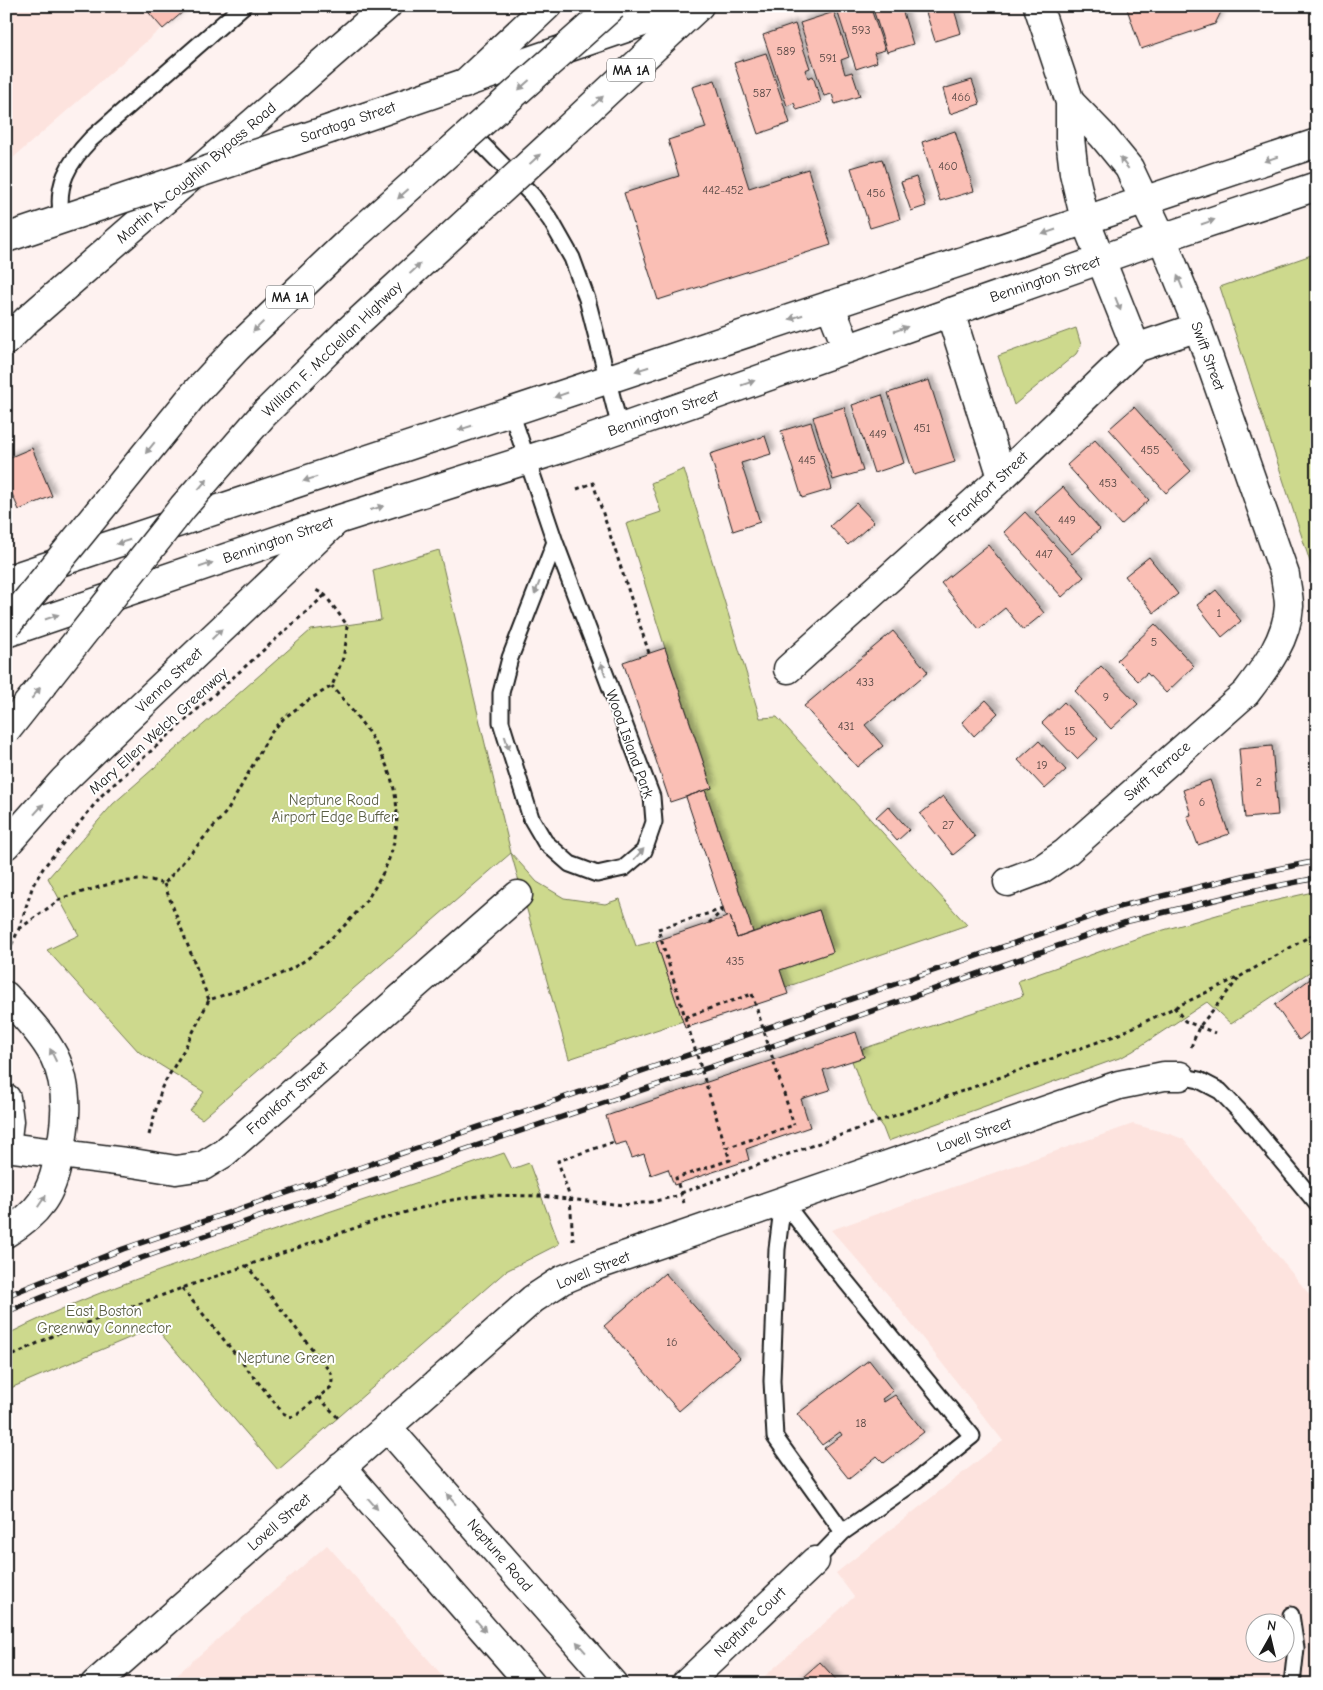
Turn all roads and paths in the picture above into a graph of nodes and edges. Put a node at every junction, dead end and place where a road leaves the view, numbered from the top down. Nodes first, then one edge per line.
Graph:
1 (243, 6) edge
2 (387, 6) edge
3 (547, 6) edge
4 (613, 6) edge
5 (690, 6) edge
6 (699, 6) edge
7 (1038, 6) edge
8 (464, 84) junction
9 (1070, 102) junction
10 (468, 130) dead end
11 (1317, 143) edge
12 (1317, 186) edge
13 (1146, 201) junction
14 (62, 219) junction
15 (1085, 220) junction
16 (6, 238) edge
17 (1162, 238) junction
18 (1101, 260) junction
19 (830, 306) junction
20 (950, 312) junction
21 (1198, 327) junction
22 (6, 341) edge
23 (847, 348) junction
24 (1136, 348) junction
25 (608, 380) junction
26 (511, 412) junction
27 (620, 428) junction
28 (527, 460) junction
29 (1002, 477) junction
30 (577, 489) dead end
31 (337, 520) junction
32 (555, 542) junction
33 (6, 580) edge
34 (314, 590) dead end
35 (325, 595) junction
36 (6, 626) edge
37 (6, 633) edge
38 (1282, 635) joint
39 (649, 653) dead end
40 (788, 669) dead end
41 (332, 686) junction
42 (6, 731) edge
43 (6, 845) edge
44 (1008, 882) dead end
45 (164, 884) junction
46 (518, 895) dead end
47 (709, 923) dead end
48 (19, 929) junction
49 (1317, 932) edge
50 (6, 950) edge
51 (1241, 976) junction
52 (6, 996) edge
53 (209, 1000) junction
54 (1174, 1007) junction
55 (685, 1017) junction
56 (1199, 1027) junction
57 (1215, 1033) dead end
58 (1180, 1076) junction
59 (6, 1098) edge
60 (147, 1141) dead end
61 (614, 1142) dead end
62 (6, 1147) edge
63 (726, 1148) junction
64 (60, 1154) junction
65 (681, 1193) junction
66 (570, 1198) junction
67 (783, 1200) junction
68 (1317, 1204) edge
69 (6, 1233) edge
70 (568, 1246) dead end
71 (247, 1266) junction
72 (182, 1288) junction
73 (6, 1358) edge
74 (319, 1397) junction
75 (338, 1418) dead end
76 (388, 1427) junction
77 (341, 1467) junction
78 (843, 1532) junction
79 (815, 1561) joint
80 (1294, 1662) edge
81 (95, 1684) edge
82 (531, 1684) edge
83 (613, 1684) edge
84 (686, 1684) edge
85 (1292, 1684) edge

1 - 14 lane
2 - 22 main road, Martin A. Coughlin Bypass Road
3 - 8 main road
4 -> 36 main road, MA 1A, bridge
5 - 8 main road, Saratoga Street
42 -> 6 main road, William F. McClellan Highway / MA 1A, bridge
7 - 9 main road, Swift Street
8 - 14 main road, Saratoga Street, bridge
13 -> 9 main road, Swift Street
9 - 15 main road, Swift Street
10 - 25 lane
11 -> 13 main road
17 -> 12 main road, Bennington Street
13 - 15 main road
13 - 17 main road, Swift Street
14 - 16 main road, Saratoga Street
15 - 18 main road, Swift Street
15 -> 19 main road
17 - 18 main road, Bennington Street
21 -> 17 main road, Swift Street
18 - 20 main road, Bennington Street
18 -> 24 main road, Swift Street
19 - 23 main road
19 -> 25 main road
23 -> 20 main road, Bennington Street
20 - 29 main road
21 - 24 main road, Frankfort Street
21 - 38 main road, Swift Street
27 -> 23 main road, Bennington Street
24 - 29 main road, Frankfort Street
25 -> 26 main road
25 - 27 lane
26 - 28 lane, Wood Island Park
26 -> 33 main road
27 - 28 main road, Bennington Street
31 -> 28 main road, Bennington Street
28 - 32 lane, Wood Island Park
29 - 40 main road, Frankfort Street
30 - 39 path
37 -> 31 main road, Bennington Street
43 -> 31 main road, Vienna Street
32 -> 32 lane, Wood Island Park
34 - 35 path
35 - 41 path
35 - 48 path, Mary Ellen Welch Greenway
38 - 44 main road, Swift Terrace
41 - 45 path
41 - 53 path
45 - 48 path
45 - 53 path
46 - 64 main road, Frankfort Street
47 - 55 path
48 - 50 path
49 - 51 path
51 - 54 path
51 - 56 path
64 -> 52 main road
53 - 60 path
54 - 56 path
54 - 65 path
55 - 63 path, bridge
55 - 63 path, bridge
56 - 57 path
56 - 58 path
58 - 67 main road, Lovell Street
58 - 68 lane
59 - 62 main road
61 - 66 path
62 - 64 main road, Frankfort Street
63 - 65 path
69 -> 64 main road
65 - 66 path
66 - 70 path
66 - 71 path
67 - 76 main road, Lovell Street
67 - 78 lane
67 - 78 lane
71 - 72 path
71 - 74 path
72 - 73 path
72 - 74 path
74 - 75 path
76 - 77 main road, Lovell Street
83 -> 76 main road, Neptune Road
77 - 81 main road, Lovell Street
77 -> 82 main road
78 - 79 lane
79 - 84 main road, Neptune Court
80 - 85 lane

